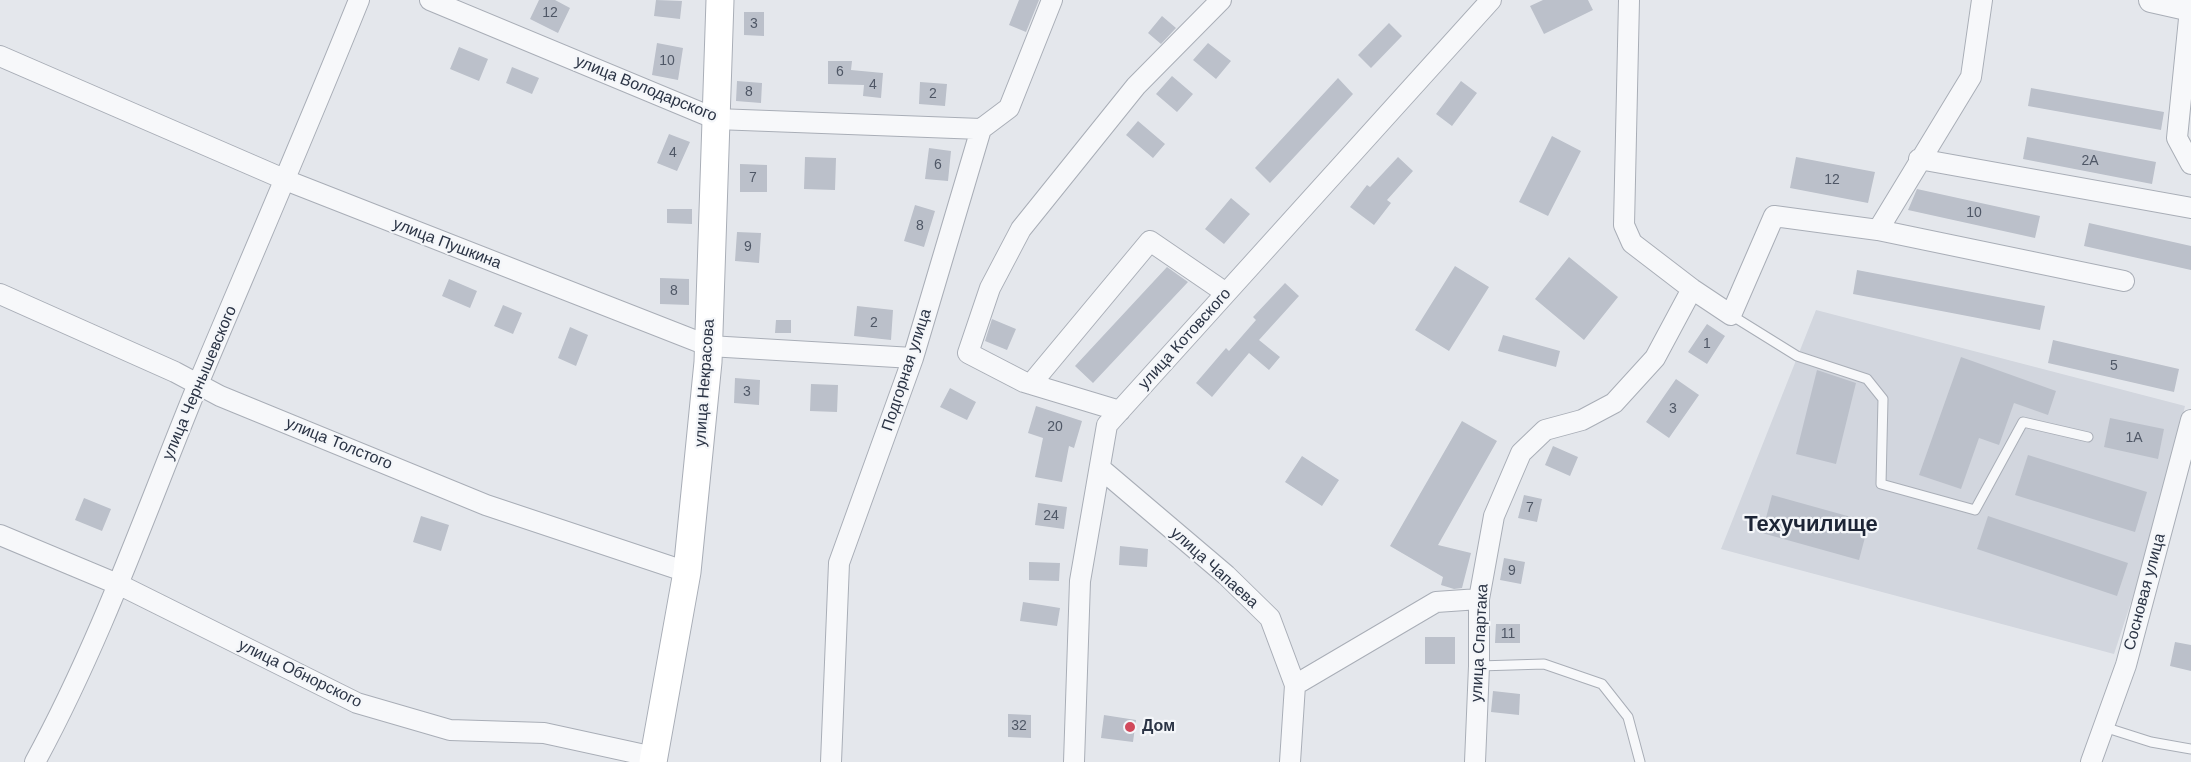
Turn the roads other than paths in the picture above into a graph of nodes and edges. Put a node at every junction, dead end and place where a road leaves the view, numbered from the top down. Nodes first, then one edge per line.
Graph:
1 (359, 0) edge
2 (430, 0) edge
3 (720, 0) edge
4 (1052, 0) edge
5 (1221, 0) edge
6 (1491, 0) edge
7 (1629, 0) edge
8 (1982, 0) edge
9 (2151, 0) edge
10 (2191, 9) edge
11 (0, 56) edge
12 (716, 119) junction
13 (981, 129) junction
14 (1919, 159) junction
15 (2191, 164) edge
16 (286, 180) junction
17 (2191, 208) edge
18 (1878, 230) junction
19 (2124, 281) dead end
20 (1692, 289) junction
21 (1226, 293) junction
22 (0, 294) edge
23 (1731, 315) junction
24 (709, 346) junction
25 (913, 358) junction
26 (198, 384) junction
27 (1031, 384) junction
28 (1120, 411) junction
29 (2191, 420) edge
30 (2088, 437) dead end
31 (1100, 468) junction
32 (0, 534) edge
33 (687, 572) junction
34 (118, 585) junction
35 (1479, 599) junction
36 (1479, 666) junction
37 (1295, 685) junction
38 (2104, 727) junction
39 (2191, 749) edge
40 (654, 760) edge
41 (35, 762) edge
42 (831, 762) edge
43 (1074, 762) edge
44 (1290, 762) edge
45 (1474, 762) edge
46 (1640, 762) edge
47 (2091, 762) edge

1 - 16 street, улица Чернышевского
2 - 12 street, улица Володарского
3 - 12 main road, улица Некрасова
4 - 13 street
5 - 27 street
6 - 21 street, улица Котовского
7 - 20 street
8 - 14 street
9 - 10 street
10 - 15 street
11 - 16 street, улица Пушкина
12 - 13 street, улица Володарского
12 - 24 main road, улица Некрасова
13 - 25 street, Подгорная улица
14 - 17 street
14 - 18 street
16 - 24 street, улица Пушкина
16 - 26 street, улица Чернышевского
18 - 19 street
18 - 23 street
20 - 23 street
20 - 35 street, улица Спартака
21 - 27 street
21 - 28 street, улица Котовского
22 - 26 street, улица Толстого
23 - 30 lane
24 - 25 street, улица Пушкина
24 - 33 main road, улица Некрасова
25 - 42 street, Подгорная улица
26 - 33 street, улица Толстого
26 - 34 street, улица Чернышевского
27 - 28 street
28 - 31 street, улица Котовского
29 - 38 street, Сосновая улица
31 - 37 street, улица Чапаева
31 - 43 street, улица Котовского
32 - 34 street, улица Обнорского
33 - 40 main road, улица Некрасова
34 - 40 street, улица Обнорского
34 - 41 street, улица Чернышевского
35 - 36 street, улица Спартака
35 - 37 street
36 - 45 street, улица Спартака
36 - 46 lane
37 - 44 street, улица Чапаева
38 - 39 lane
38 - 47 street, Сосновая улица

